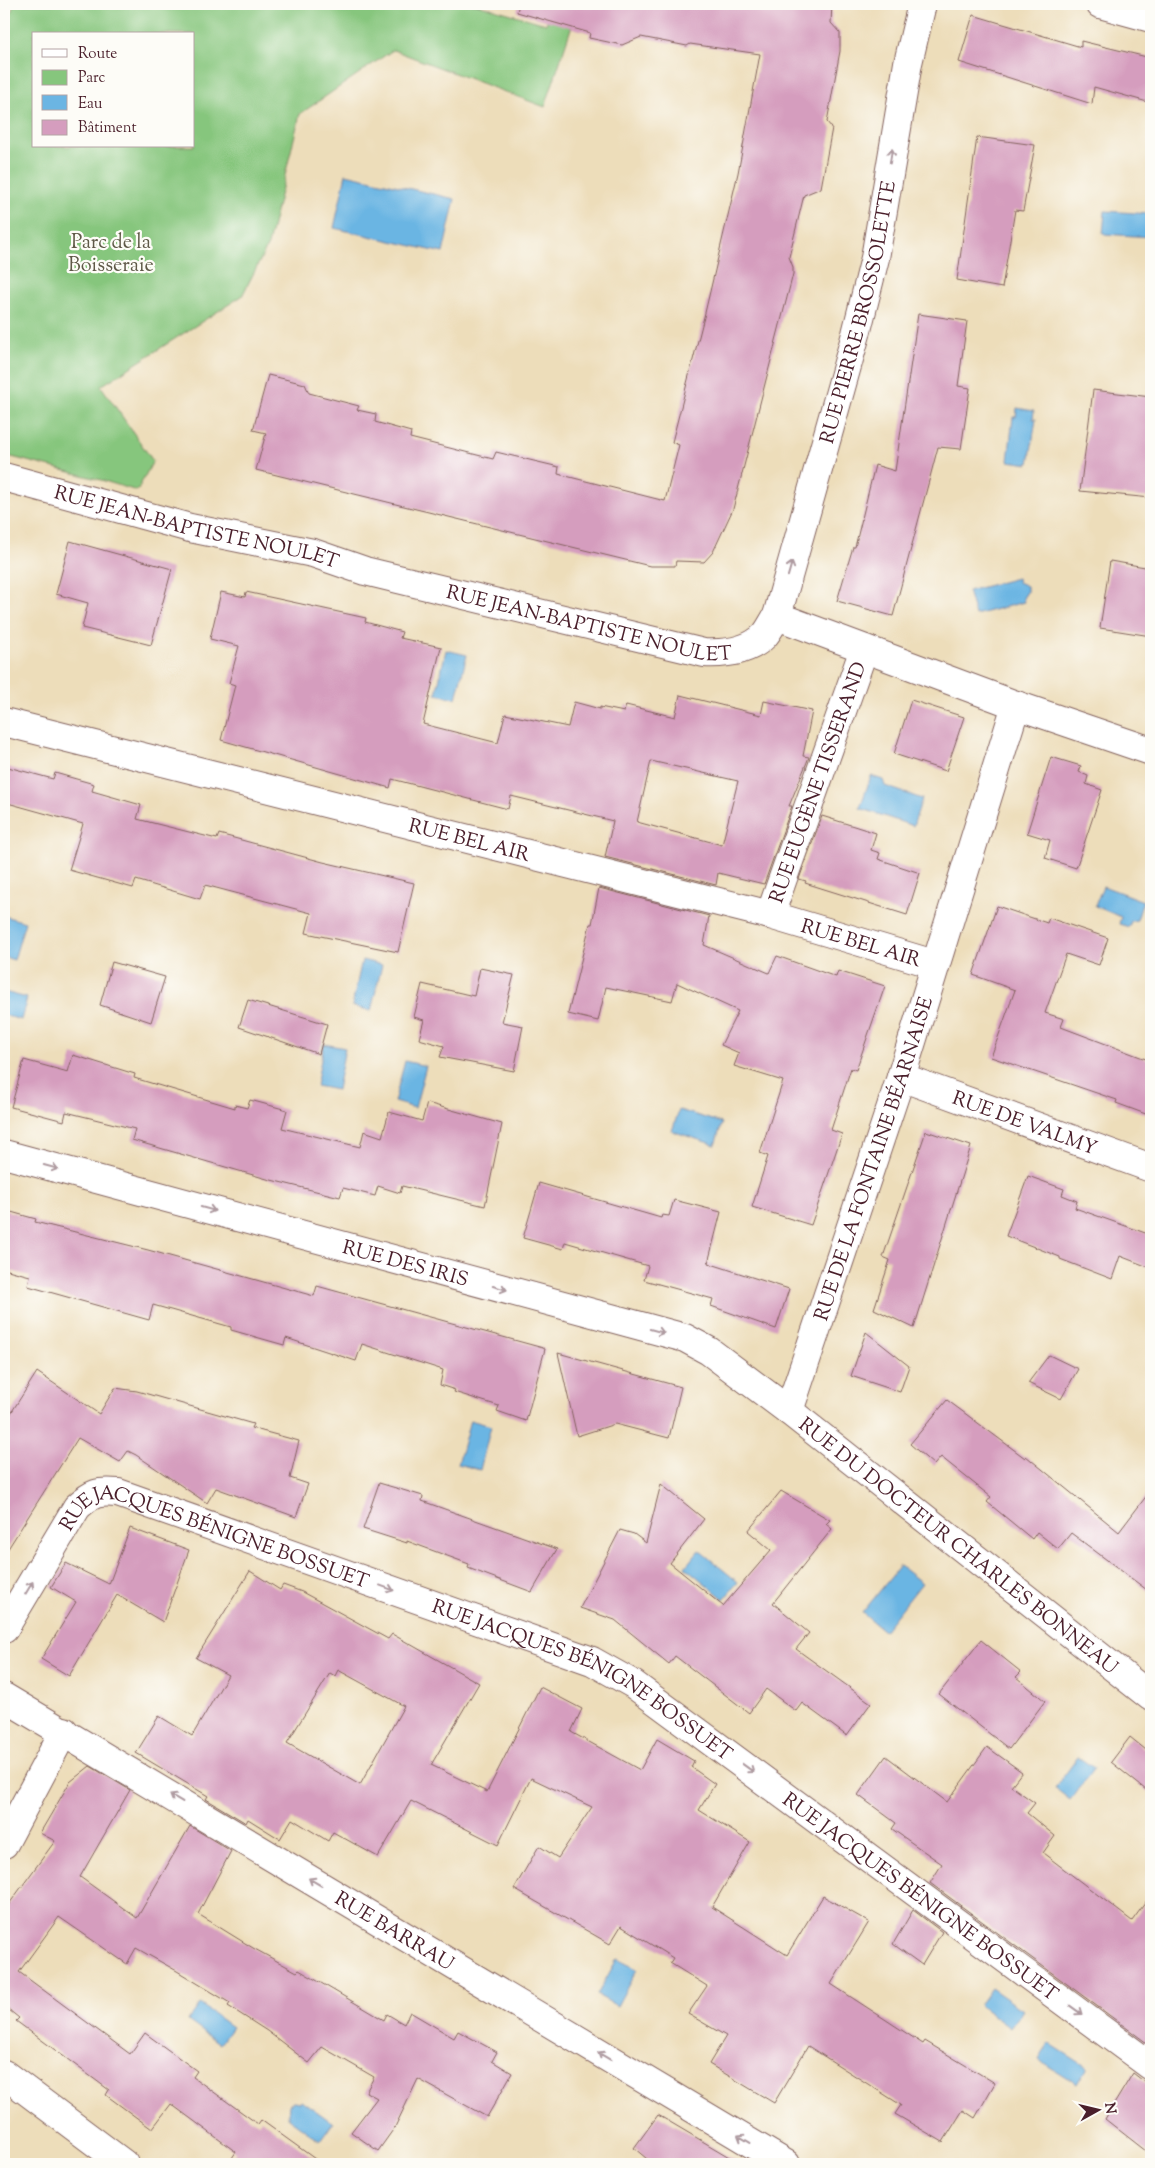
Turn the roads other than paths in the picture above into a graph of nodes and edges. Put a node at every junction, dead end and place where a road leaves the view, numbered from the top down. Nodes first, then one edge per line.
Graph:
1 (922, 4) edge
2 (1100, 4) edge
3 (1151, 18) edge
4 (4, 477) edge
5 (777, 616) junction
6 (864, 649) junction
7 (1016, 705) junction
8 (4, 722) edge
9 (1151, 751) edge
10 (770, 915) junction
11 (934, 964) junction
12 (901, 1077) junction
13 (4, 1154) edge
14 (1151, 1168) edge
15 (788, 1411) junction
16 (4, 1629) edge
17 (4, 1697) edge
18 (1151, 1698) edge
19 (64, 1732) junction
20 (4, 1844) edge
21 (1151, 2066) edge
22 (4, 2074) edge
23 (124, 2164) edge
24 (786, 2164) edge

5 -> 1 street, RUE PIERRE BROSSOLETTE
2 - 3 street
4 - 5 street, RUE JEAN-BAPTISTE NOULET
5 - 6 street
6 - 7 street
6 - 10 street, RUE EUGÈNE TISSERAND
7 - 9 street
7 - 11 street, RUE DE LA FONTAINE BÉARNAISE
8 - 10 street, RUE BEL AIR
10 - 11 street, RUE BEL AIR
11 - 12 street, RUE DE LA FONTAINE BÉARNAISE
12 - 14 street, RUE DE VALMY
12 - 15 street, RUE DE LA FONTAINE BÉARNAISE
13 -> 15 street, RUE DES IRIS
15 - 18 street, RUE DU DOCTEUR CHARLES BONNEAU
16 -> 21 street, RUE JACQUES BÉNIGNE BOSSUET
17 - 19 street, RUE BARRAU
19 - 20 street
24 -> 19 street, RUE BARRAU
22 - 23 street

